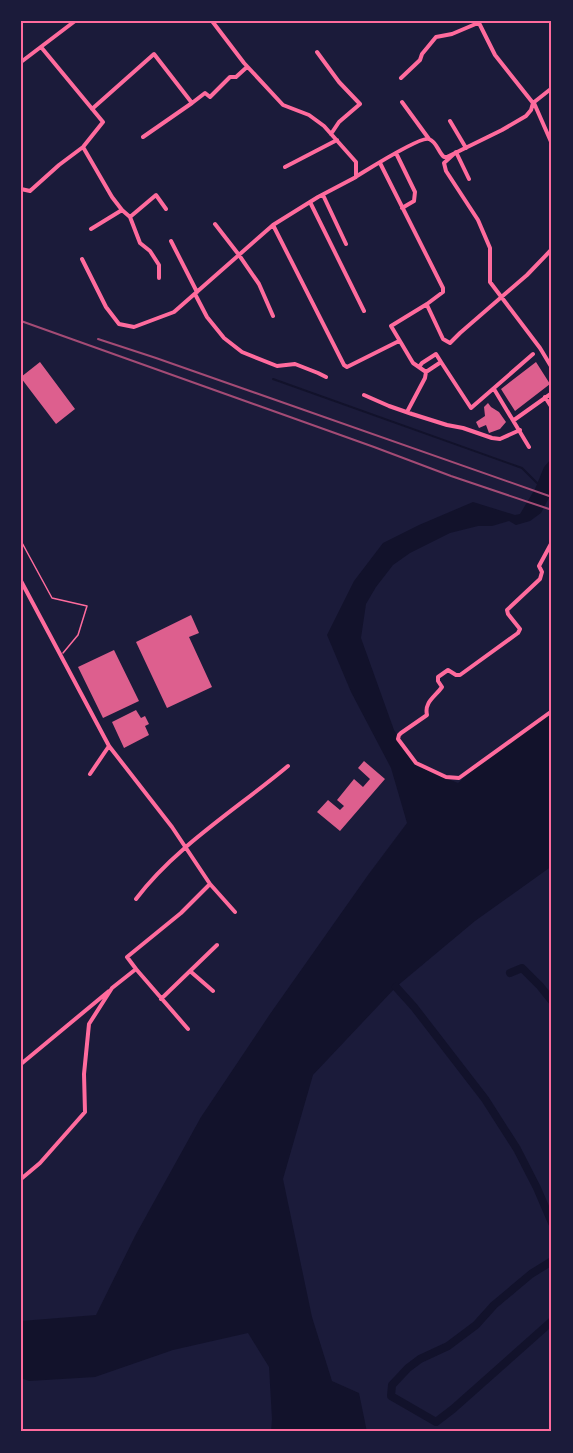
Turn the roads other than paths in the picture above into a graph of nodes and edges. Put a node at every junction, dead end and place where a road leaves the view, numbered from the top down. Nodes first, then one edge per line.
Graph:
1 (75, 21) edge
2 (212, 21) edge
3 (478, 22) edge
4 (41, 47) junction
5 (317, 52) dead end
6 (21, 62) edge
7 (247, 67) junction
8 (401, 78) dead end
9 (552, 88) edge
10 (402, 102) dead end
11 (192, 103) junction
12 (533, 103) junction
13 (92, 109) junction
14 (450, 121) dead end
15 (331, 134) junction
16 (143, 137) dead end
17 (429, 139) junction
18 (337, 140) junction
19 (552, 144) edge
20 (83, 147) junction
21 (466, 147) junction
22 (396, 153) junction
23 (456, 153) junction
24 (380, 163) junction
25 (285, 167) dead end
26 (356, 177) junction
27 (469, 178) dead end
28 (21, 189) edge
29 (323, 195) junction
30 (310, 202) junction
31 (402, 208) junction
32 (166, 209) dead end
33 (122, 210) junction
34 (130, 217) junction
35 (215, 224) dead end
36 (273, 225) junction
37 (91, 229) dead end
38 (171, 241) dead end
39 (346, 244) dead end
40 (552, 249) edge
41 (239, 255) junction
42 (82, 259) dead end
43 (159, 278) dead end
44 (196, 293) junction
45 (501, 296) junction
46 (427, 304) junction
47 (364, 311) dead end
48 (273, 316) dead end
49 (399, 341) junction
50 (533, 354) dead end
51 (441, 363) junction
52 (419, 367) junction
53 (552, 368) edge
54 (426, 372) junction
55 (326, 377) dead end
56 (494, 389) junction
57 (552, 393) edge
58 (364, 395) dead end
59 (545, 398) junction
60 (552, 408) edge
61 (407, 412) junction
62 (514, 420) junction
63 (520, 430) junction
64 (529, 447) dead end
65 (21, 541) edge
66 (552, 542) edge
67 (22, 546) edge
68 (21, 581) edge
69 (60, 657) junction
70 (552, 711) edge
71 (109, 746) junction
72 (288, 766) dead end
73 (90, 774) dead end
74 (185, 848) junction
75 (210, 884) junction
76 (136, 899) dead end
77 (235, 912) dead end
78 (217, 945) dead end
79 (136, 969) junction
80 (190, 971) junction
81 (112, 988) junction
82 (213, 991) dead end
83 (161, 999) junction
84 (188, 1029) dead end
85 (21, 1064) edge
86 (21, 1179) edge

1 - 4 street
2 - 7 street
3 - 8 street
3 - 12 street
4 - 6 street
4 - 13 street
5 - 15 street
7 - 11 street
7 - 15 street
9 - 12 street
10 - 17 street
11 - 13 street
11 - 16 street
12 - 19 street
12 - 21 street
13 - 20 street
14 - 21 street
15 - 18 street
17 - 22 street
17 - 23 street
18 - 25 street
18 - 26 street
20 - 28 street
20 - 33 street
21 - 23 street
22 - 24 street
22 - 31 street
23 - 27 street
23 - 45 street
24 - 26 street
24 - 31 street
26 - 29 street
29 - 30 street
29 - 39 street
30 - 36 street
30 - 47 street
31 - 46 street
32 - 34 street
33 - 34 street
33 - 37 street
34 - 43 street
35 - 41 street
36 - 41 street
36 - 49 street
38 - 44 street
40 - 45 street
41 - 44 street
41 - 48 street
42 - 44 street
44 - 55 street
45 - 46 street
45 - 53 street
46 - 49 street
49 - 52 street
50 - 56 street
51 - 52 street
51 - 54 street
51 - 56 street
52 - 54 street
54 - 61 street
56 - 62 street
57 - 59 street
58 - 61 street
59 - 60 street
59 - 62 street
61 - 63 street
62 - 63 street
63 - 64 street
65 - 67 lane
66 - 70 street
67 - 69 lane
68 - 69 street
69 - 71 street
71 - 73 street
71 - 74 street
72 - 74 street
74 - 75 street
74 - 76 street
75 - 77 street
75 - 79 street
78 - 80 street
79 - 81 street
79 - 83 street
80 - 82 street
80 - 83 street
81 - 85 street
81 - 86 street
83 - 84 street

